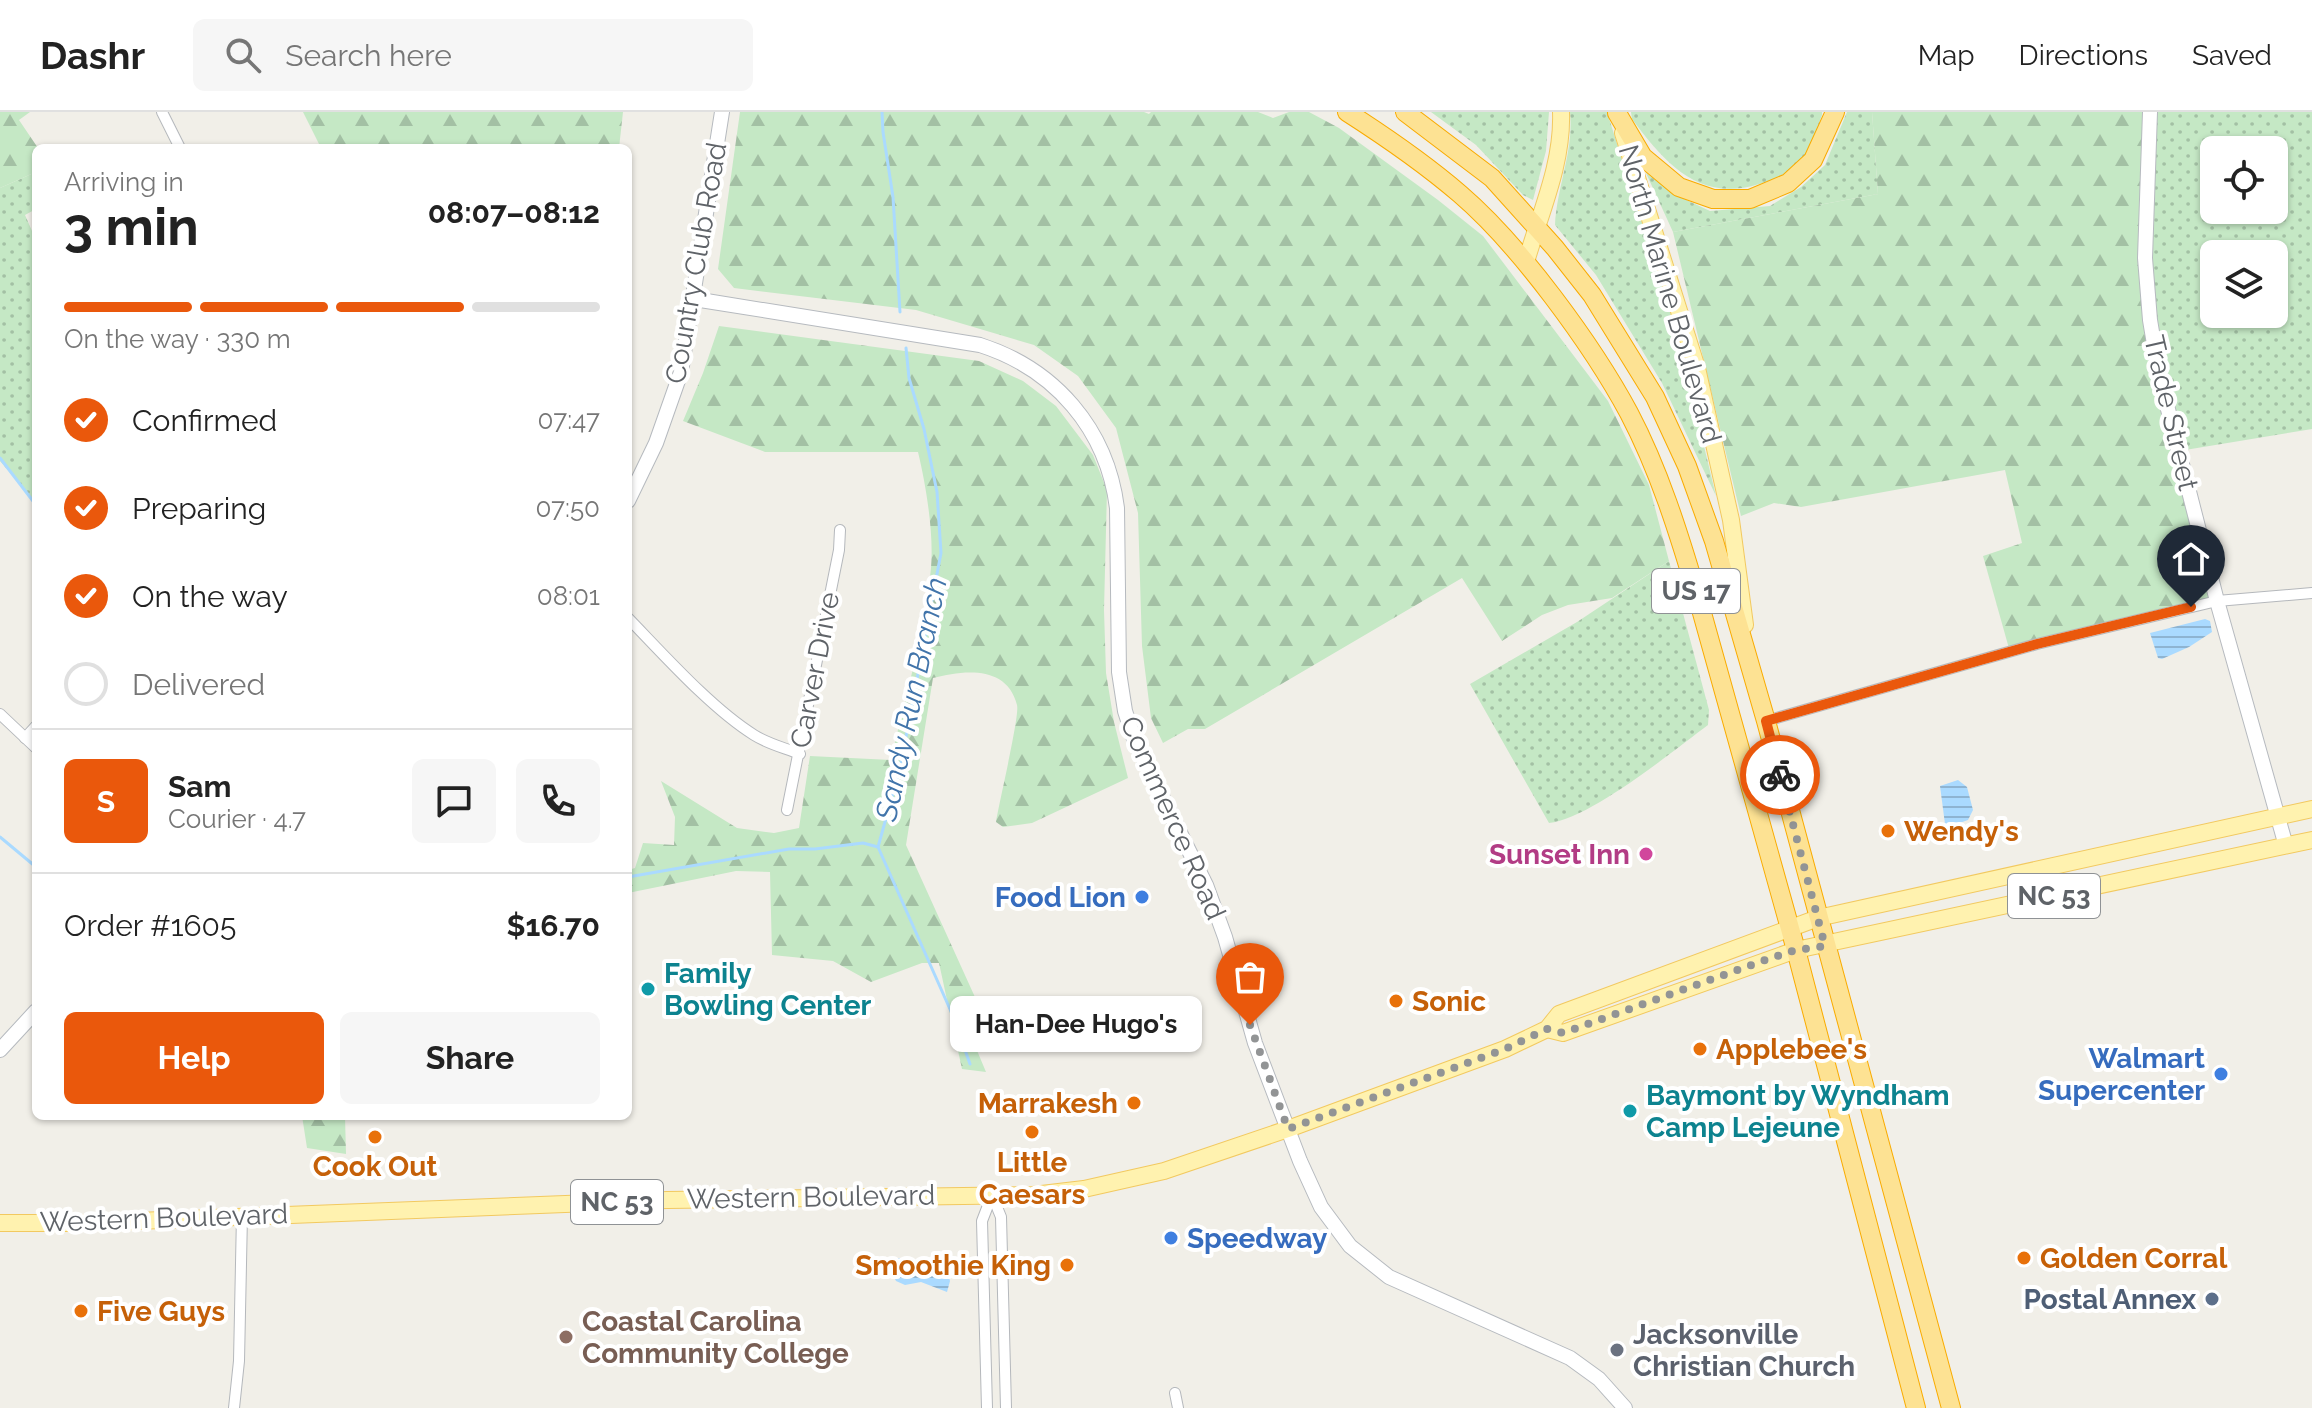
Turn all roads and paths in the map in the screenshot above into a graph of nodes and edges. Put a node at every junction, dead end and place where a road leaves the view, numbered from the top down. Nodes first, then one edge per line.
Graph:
1 (162, 112) edge
2 (722, 112) edge
3 (1347, 112) edge
4 (1405, 112) edge
5 (1561, 112) edge
6 (1616, 112) edge
7 (1835, 112) edge
8 (2150, 112) edge
9 (178, 144) edge
10 (1536, 228) junction
11 (1526, 262) junction
12 (694, 299) junction
13 (632, 493) edge
14 (840, 530) dead end
15 (2312, 593) edge
16 (2217, 601) junction
17 (632, 622) edge
18 (1751, 671) junction
19 (0, 714) edge
20 (1766, 721) junction
21 (32, 730) edge
22 (25, 738) junction
23 (32, 744) edge
24 (800, 754) junction
25 (2312, 809) edge
26 (787, 810) dead end
27 (2280, 816) junction
28 (2312, 840) edge
29 (2286, 846) junction
30 (1818, 918) junction
31 (1789, 928) junction
32 (1825, 946) junction
33 (1796, 950) junction
34 (32, 1015) edge
35 (1547, 1029) junction
36 (0, 1050) edge
37 (1288, 1129) junction
38 (992, 1195) junction
39 (242, 1215) junction
40 (0, 1223) edge
41 (1894, 1327) junction
42 (1175, 1393) dead end
43 (234, 1408) edge
44 (987, 1408) edge
45 (1006, 1408) edge
46 (1178, 1408) edge
47 (1625, 1408) edge
48 (1916, 1408) edge
49 (1929, 1408) edge
50 (1951, 1408) edge

1 - 9 street
2 - 12 street, Country Club Road
3 - 11 highway, US 17
4 - 10 highway, US 17
5 - 10 main road
6 - 7 highway
6 - 18 main road, North Marine Boulevard
8 - 16 street, Trade Street
10 - 11 main road
10 - 18 highway, US 17
11 - 31 highway, US 17
12 - 13 street, Country Club Road
12 - 37 street, Commerce Road
14 - 24 street, Carver Drive
15 - 16 street
16 - 20 street
16 - 27 street, Trade Street
17 - 24 street
18 - 20 highway, North Marine Boulevard / US 17
19 - 22 street
20 - 30 highway, North Marine Boulevard / US 17
21 - 22 street
22 - 23 street
24 - 26 street, Carver Drive
25 - 27 main road, Western Boulevard / NC 53
27 - 29 street, Trade Street
27 - 30 main road, Western Boulevard / NC 53
28 - 29 main road, Western Boulevard / NC 53
29 - 32 main road, Western Boulevard / NC 53
30 - 31 main road, Western Boulevard / NC 53
30 - 32 highway, North Marine Boulevard / US 17
31 - 33 highway, US 17
31 - 35 main road, Western Boulevard / NC 53
32 - 33 main road, Western Boulevard / NC 53
32 - 50 highway, North Marine Boulevard / US 17
33 - 35 main road, Western Boulevard / NC 53
33 - 41 highway, US 17
34 - 36 street
35 - 37 main road, Western Boulevard / NC 53
37 - 38 main road, Western Boulevard / NC 53
37 - 47 street, Commerce Road
38 - 39 main road, Western Boulevard / NC 53
38 - 44 street
38 - 45 street
39 - 40 main road, Western Boulevard / NC 53
39 - 43 street
41 - 48 highway, US 17
41 - 49 highway, US 17
42 - 46 street

